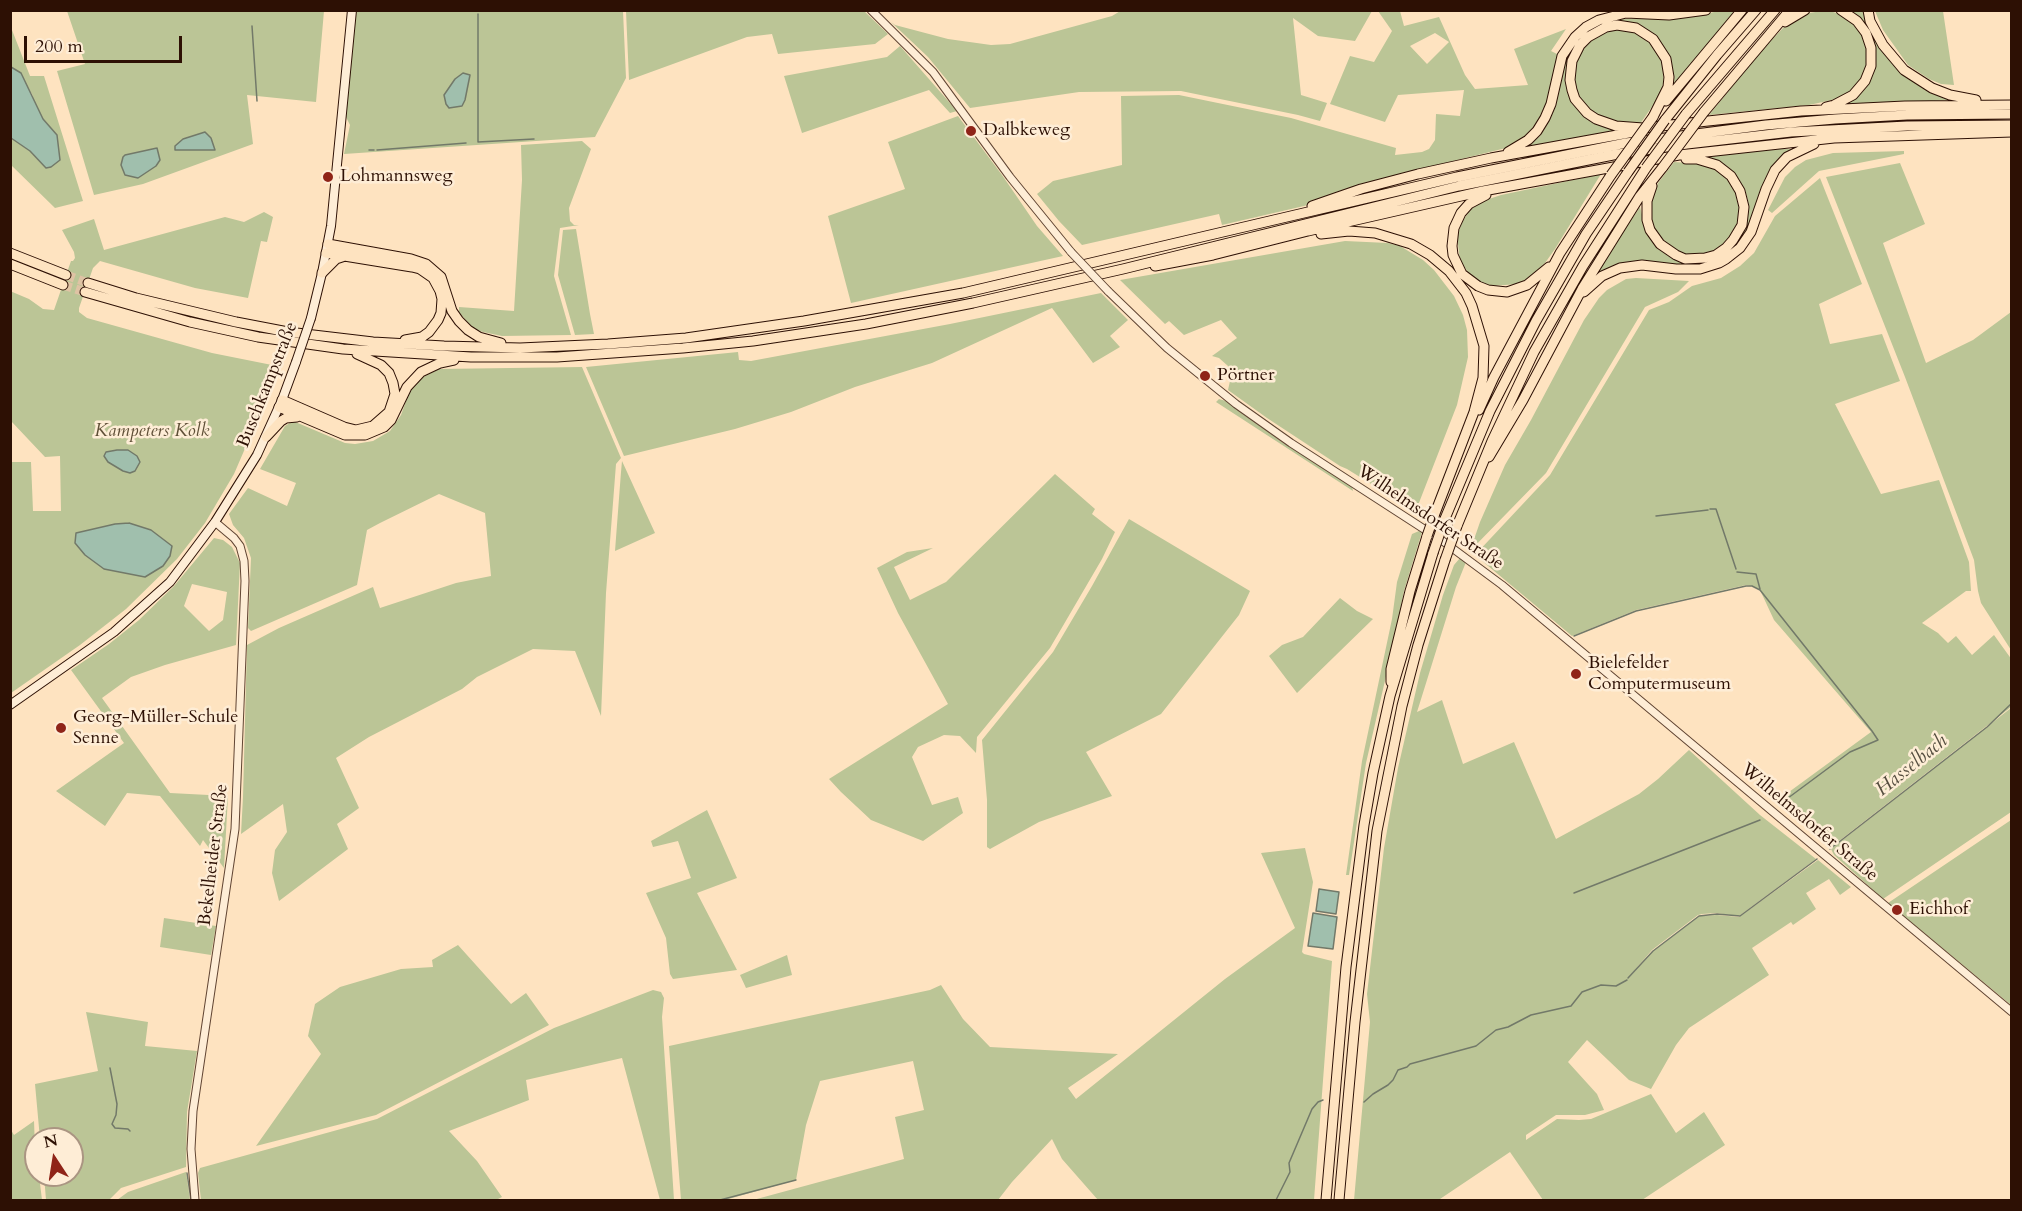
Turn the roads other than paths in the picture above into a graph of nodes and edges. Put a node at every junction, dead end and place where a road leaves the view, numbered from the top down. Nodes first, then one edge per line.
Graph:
1 (352, 10) edge
2 (871, 10) edge
3 (1706, 10) edge
4 (1742, 10) edge
5 (1756, 10) edge
6 (1775, 10) edge
7 (1790, 10) edge
8 (1805, 10) edge
9 (1841, 10) edge
10 (1868, 10) edge
11 (1771, 33) junction
12 (2012, 105) edge
13 (1801, 111) junction
14 (2012, 114) edge
15 (1653, 117) junction
16 (1669, 123) junction
17 (2012, 124) edge
18 (2012, 132) edge
19 (1841, 139) junction
20 (1491, 158) junction
21 (1647, 164) junction
22 (1660, 170) junction
23 (1504, 188) junction
24 (1273, 220) junction
25 (1277, 239) junction
26 (327, 248) junction
27 (10, 253) edge
28 (1560, 253) junction
29 (347, 256) junction
30 (10, 264) edge
31 (1122, 268) junction
32 (322, 273) junction
33 (1575, 303) junction
34 (340, 339) junction
35 (520, 348) junction
36 (343, 349) junction
37 (471, 357) junction
38 (280, 404) junction
39 (300, 417) junction
40 (266, 437) junction
41 (1463, 442) junction
42 (1476, 477) junction
43 (214, 522) junction
44 (1390, 696) junction
45 (10, 705) edge
46 (2012, 1012) edge
47 (195, 1200) edge
48 (1326, 1200) edge
49 (1339, 1200) edge

1 - 26 main road, Buschkampstraße
2 - 46 street, Wilhelmsdorfer Straße, bridge
3 - 20 highway
4 - 15 highway
5 - 16 highway
6 - 21 highway, bridge
7 - 11 highway
8 - 11 highway
9 - 13 highway
10 - 12 highway
11 - 22 highway, bridge
12 - 13 highway
13 - 16 highway
14 - 24 highway
15 - 16 highway
15 - 28 highway, bridge
16 - 20 highway
16 - 44 highway, bridge
17 - 31 highway
18 - 19 highway
19 - 21 highway
19 - 33 highway
20 - 24 highway
21 - 22 highway
21 - 23 highway
21 - 42 highway
22 - 33 highway
23 - 25 highway
23 - 28 highway
24 - 35 highway
25 - 31 highway
25 - 41 highway
26 - 29 highway
26 - 32 main road, Buschkampstraße
26 - 35 highway
27 - 30 highway
28 - 41 highway
29 - 32 highway
29 - 34 highway
31 - 37 highway
32 - 38 main road, Buschkampstraße, bridge
33 - 42 highway
34 - 35 highway
34 - 36 highway
36 - 37 highway
36 - 38 highway
37 - 39 highway
38 - 39 highway
38 - 40 main road, Buschkampstraße
39 - 40 highway
40 - 43 main road, Buschkampstraße
41 - 44 highway, bridge
42 - 49 highway, bridge
43 - 45 main road, Buschkampstraße
43 - 47 street, Bekelheider Straße
44 - 48 highway

